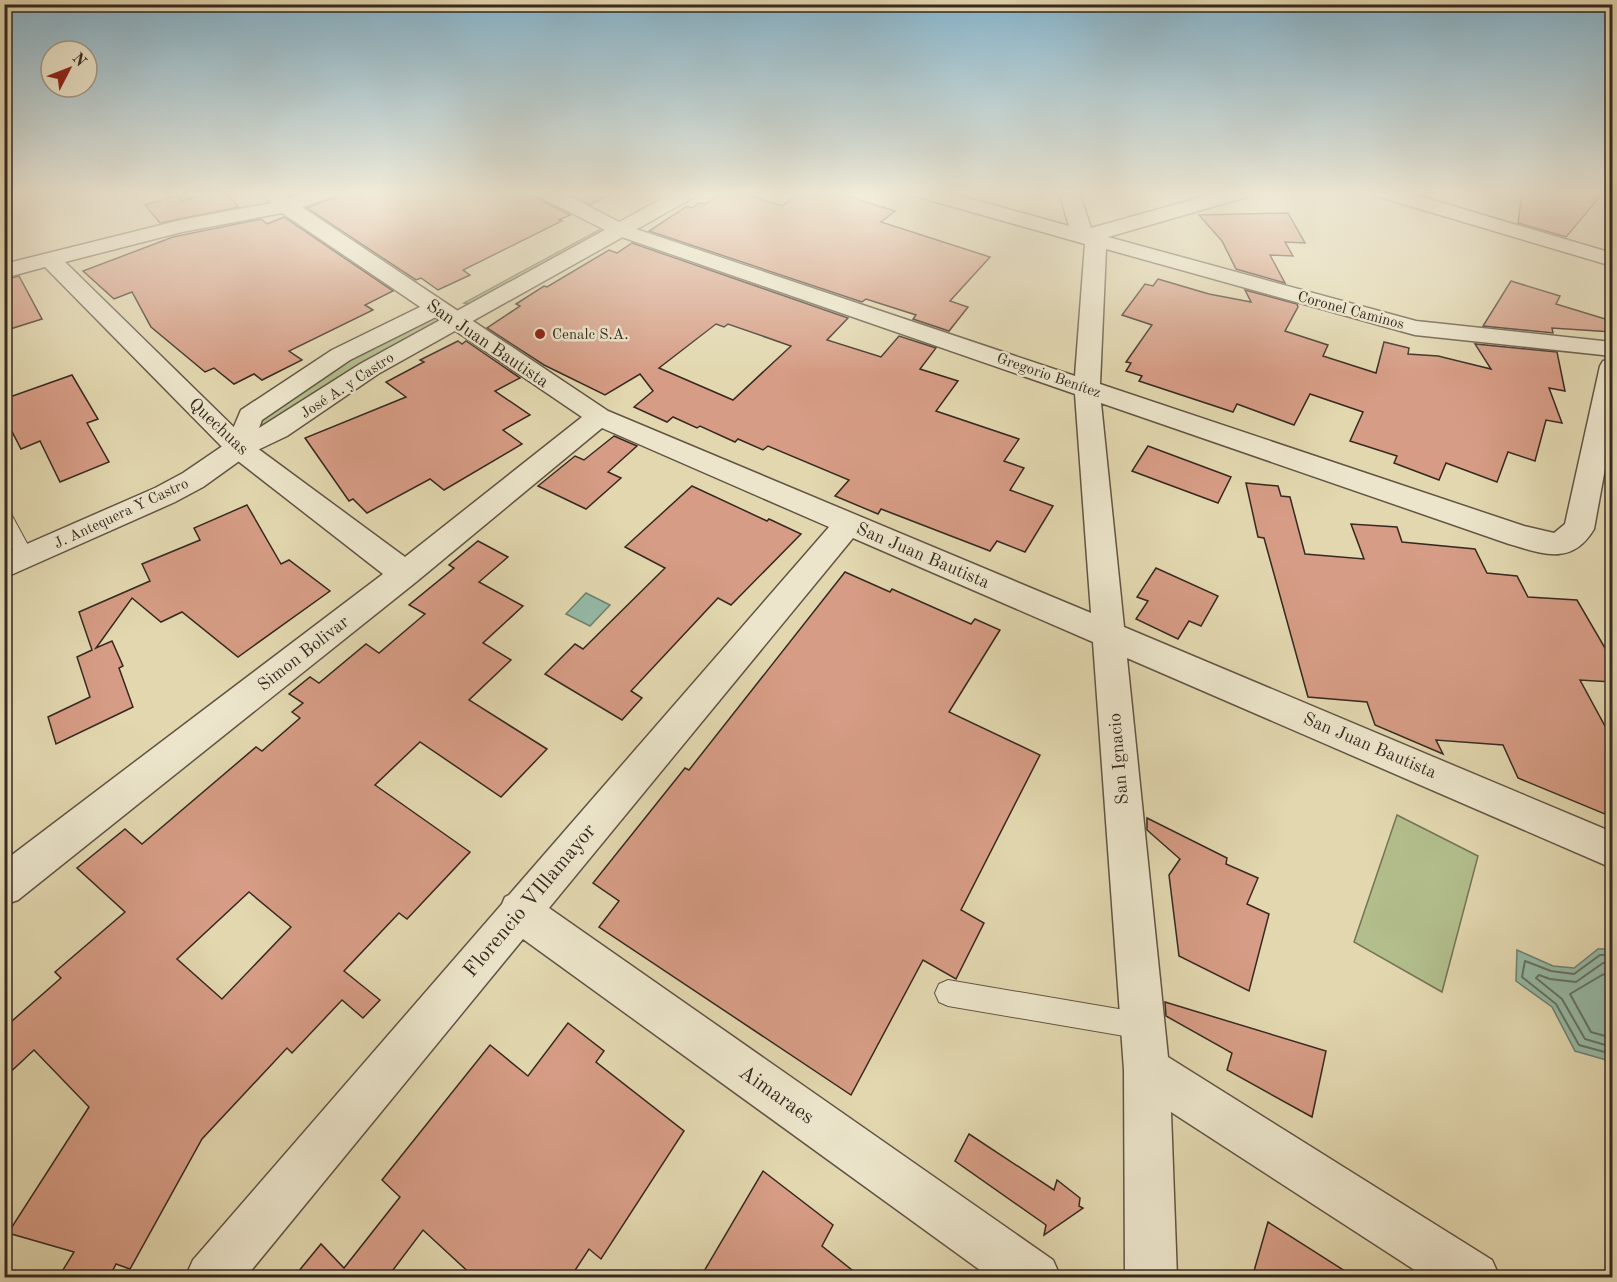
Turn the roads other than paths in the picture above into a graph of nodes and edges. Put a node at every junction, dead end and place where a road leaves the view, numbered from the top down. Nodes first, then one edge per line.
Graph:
1 (78, 252) edge
2 (354, 252) edge
3 (561, 252) edge
4 (689, 252) edge
5 (1090, 252) edge
6 (1137, 252) edge
7 (1584, 252) edge
8 (49, 259) junction
9 (1612, 260) edge
10 (4, 271) edge
11 (445, 315) junction
12 (1612, 349) edge
13 (1611, 379) edge
14 (1087, 388) junction
15 (599, 417) junction
16 (240, 448) junction
17 (4, 516) edge
18 (849, 523) junction
19 (15, 562) edge
20 (405, 574) junction
21 (1107, 632) junction
22 (1612, 850) edge
23 (4, 886) edge
24 (519, 911) junction
25 (948, 993) dead end
26 (1144, 1048) junction
27 (211, 1278) edge
28 (1035, 1278) edge
29 (1151, 1278) edge
30 (1474, 1278) edge

1 - 8 street
2 - 11 street, San Juan Bautista
3 - 11 street
4 - 14 street, Gregorio Benítez
5 - 14 street, San Ignacio
6 - 12 street, Coronel Caminos
7 - 9 street
8 - 10 street
8 - 16 street, Quechuas
11 - 15 street, San Juan Bautista
11 - 16 street, José A. y Castro
13 - 14 street, Gregorio Benítez
14 - 21 street, San Ignacio
15 - 18 street, San Juan Bautista
15 - 20 street, Simon Bolivar
16 - 19 street, J. Antequera Y Castro
16 - 20 street, Quechuas
17 - 19 lane
18 - 21 street, San Juan Bautista
18 - 24 street, Florencio VIllamayor
20 - 23 street, Simon Bolivar
21 - 22 street, San Juan Bautista
21 - 26 street, San Ignacio
24 - 27 street, Florencio VIllamayor
24 - 28 street, Aimaraes
25 - 26 lane
26 - 29 street, San Ignacio
26 - 30 street

